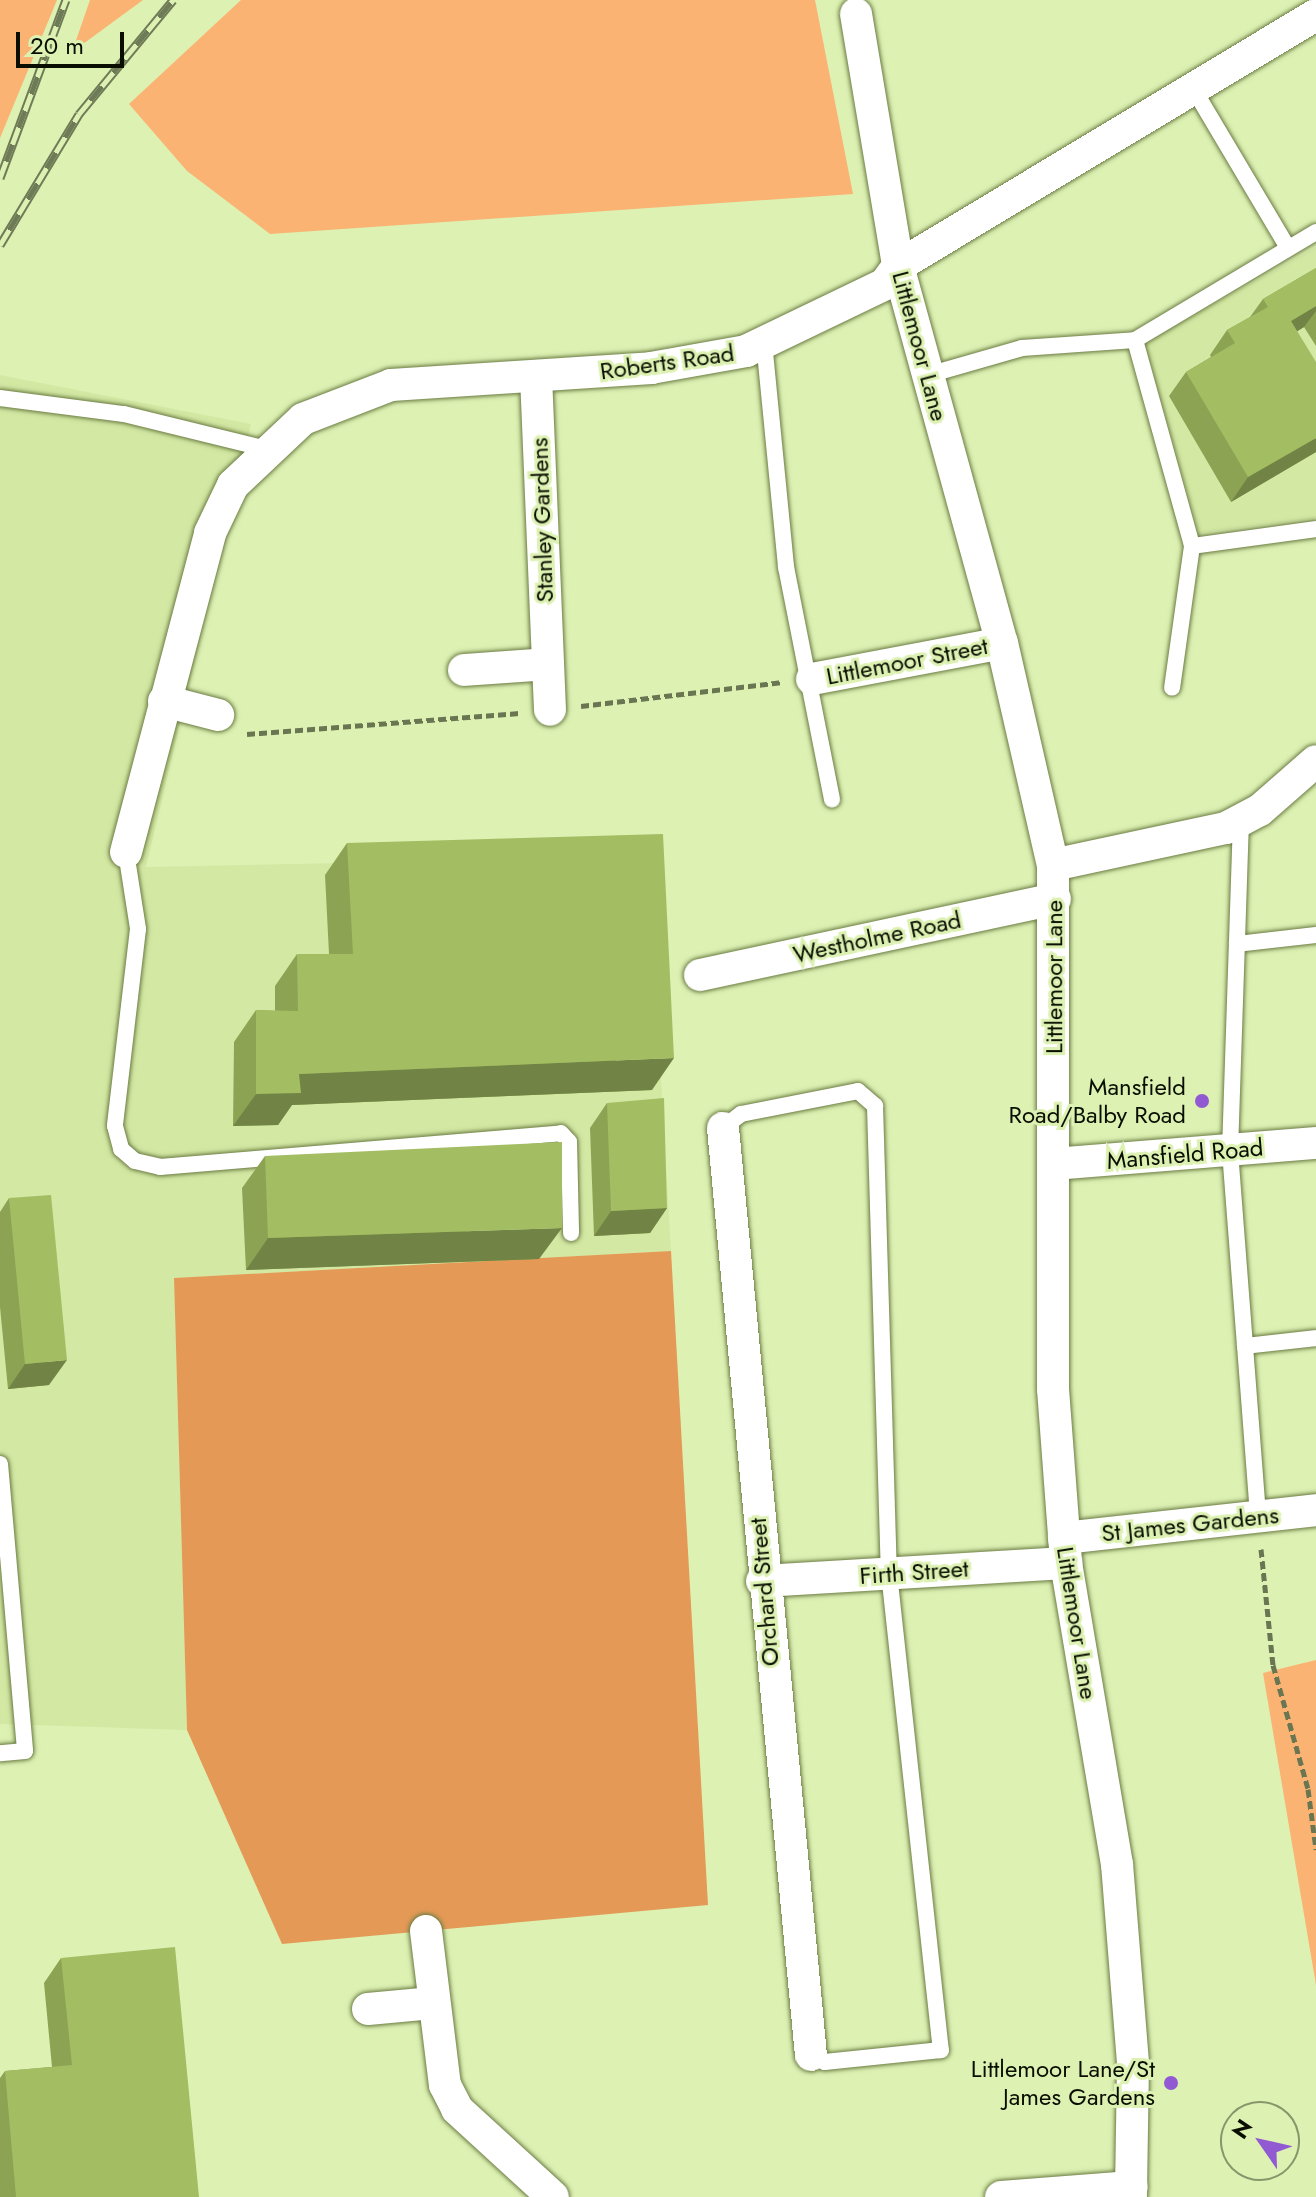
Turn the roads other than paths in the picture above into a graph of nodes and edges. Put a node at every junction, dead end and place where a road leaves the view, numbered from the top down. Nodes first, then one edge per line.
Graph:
1 (856, 14) dead end
2 (1316, 15) edge
3 (1196, 93) junction
4 (1316, 232) edge
5 (1288, 248) junction
6 (898, 266) junction
7 (1135, 340) junction
8 (764, 342) junction
9 (928, 375) junction
10 (536, 376) junction
11 (0, 398) edge
12 (267, 449) junction
13 (1316, 529) edge
14 (1192, 546) junction
15 (1002, 643) junction
16 (547, 664) junction
17 (464, 670) dead end
18 (812, 679) junction
19 (1172, 688) dead end
20 (164, 701) junction
21 (550, 710) road end
22 (218, 715) road end
23 (1316, 761) edge
24 (832, 800) dead end
25 (1241, 820) junction
26 (126, 852) joint
27 (1053, 865) junction
28 (1055, 899) junction
29 (1316, 935) edge
30 (1237, 944) junction
31 (700, 975) dead end
32 (723, 1128) joint
33 (1316, 1143) edge
34 (1230, 1151) junction
35 (1054, 1164) junction
36 (571, 1233) dead end
37 (1316, 1338) edge
38 (1245, 1346) junction
39 (0, 1464) edge
40 (1316, 1510) edge
41 (1258, 1516) junction
42 (1065, 1550) junction
43 (889, 1573) junction
44 (762, 1581) junction
45 (0, 1753) edge
46 (426, 1931) dead end
47 (433, 2003) junction
48 (368, 2009) dead end
49 (811, 2055) joint
50 (1132, 2192) edge
51 (553, 2197) edge
52 (1001, 2197) edge

1 - 6 street, Littlemoor Lane
2 - 3 street, Roberts Road
3 - 5 lane
3 - 6 street, Roberts Road
4 - 5 lane
5 - 7 lane
6 - 8 street, Roberts Road
6 - 9 street, Littlemoor Lane
7 - 9 lane
7 - 14 lane
8 - 10 street, Roberts Road
8 - 18 lane
9 - 15 street, Littlemoor Lane
10 - 12 street, Roberts Road
10 - 16 street, Stanley Gardens
11 - 12 lane
12 - 20 street, Roberts Road
13 - 14 lane
14 - 19 lane
15 - 18 street, Littlemoor Street
15 - 27 street, Littlemoor Lane
16 - 17 street
16 - 21 street, Stanley Gardens
18 - 24 lane
20 - 22 street
20 - 26 street, Roberts Road
23 - 25 street
25 - 27 street
25 - 30 lane
26 - 36 lane
27 - 28 street, Littlemoor Lane
28 - 31 street, Westholme Road
28 - 35 street, Littlemoor Lane
29 - 30 lane
30 - 34 lane
32 - 43 lane
32 - 44 street, Orchard Street
33 - 34 street, Mansfield Road
34 - 35 street, Mansfield Road
34 - 38 lane
35 - 42 street, Littlemoor Lane
37 - 38 lane
38 - 41 lane
39 - 45 lane
40 - 41 street, St James Gardens
41 - 42 street, St James Gardens
42 - 43 street, Firth Street
42 - 50 street, Littlemoor Lane
43 - 44 street, Firth Street
43 - 49 lane
44 - 49 street, Orchard Street
46 - 47 street
47 - 48 street
47 - 51 street
50 - 52 street

